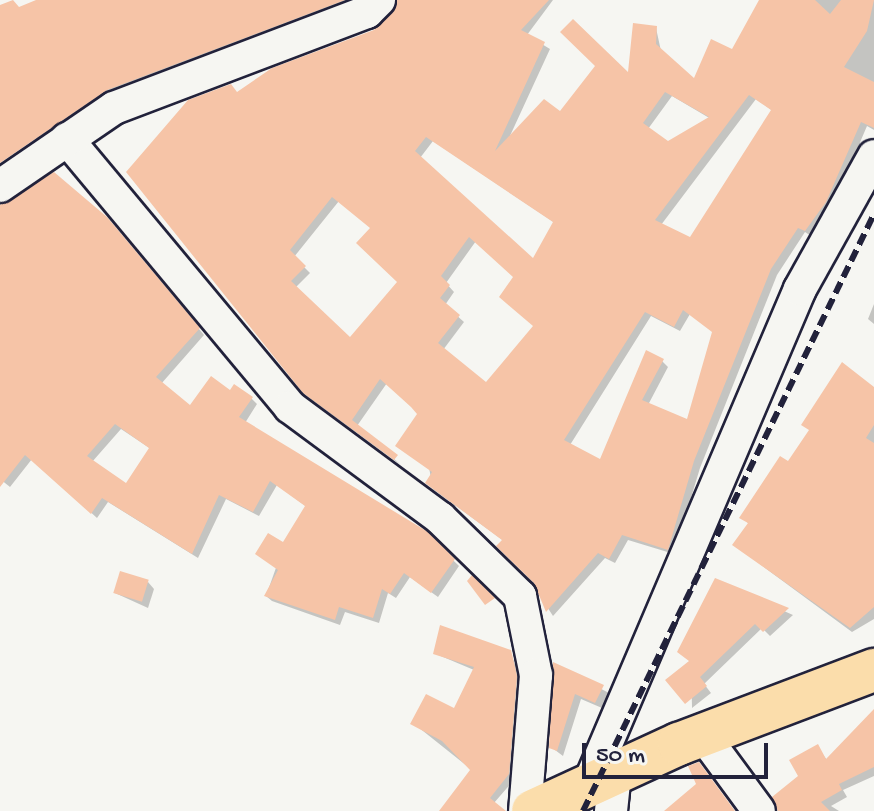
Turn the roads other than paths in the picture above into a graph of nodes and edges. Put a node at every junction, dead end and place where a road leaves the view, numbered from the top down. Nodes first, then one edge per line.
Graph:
1 (379, 0) edge
2 (67, 139) junction
3 (874, 156) edge
4 (0, 186) edge
5 (874, 670) edge
6 (703, 735) junction
7 (605, 789) edge
8 (525, 811) edge
9 (533, 811) edge
10 (759, 811) edge

1 - 2 street
2 - 4 street
2 - 8 street
3 - 7 street
5 - 6 main road
6 - 7 main road
6 - 10 street
7 - 9 main road

